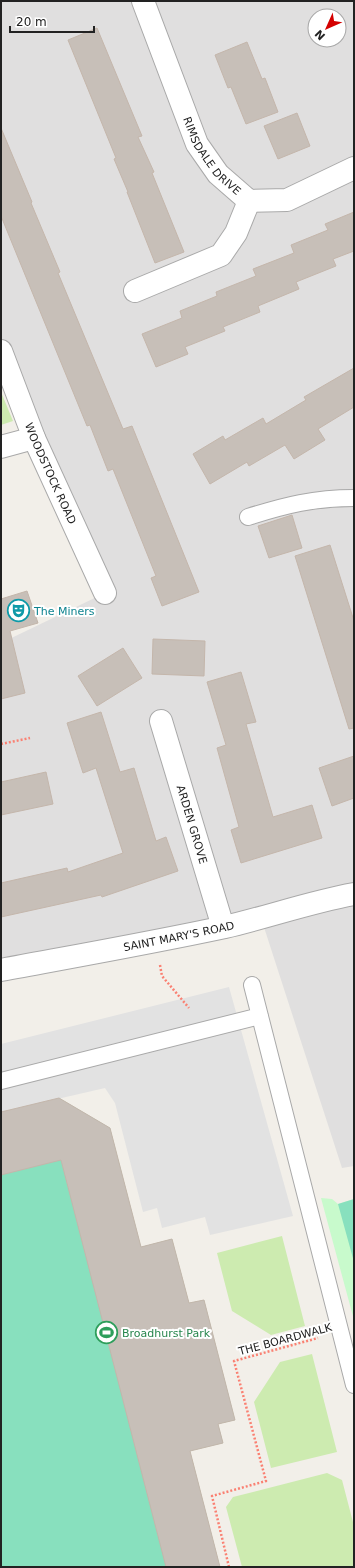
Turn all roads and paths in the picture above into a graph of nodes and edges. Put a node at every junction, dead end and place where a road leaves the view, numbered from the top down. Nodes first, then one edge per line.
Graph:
1 (143, 1) edge
2 (354, 168) edge
3 (248, 201) junction
4 (135, 291) dead end
5 (1, 351) edge
6 (34, 438) junction
7 (1, 447) edge
8 (354, 498) edge
9 (248, 517) dead end
10 (105, 594) dead end
11 (161, 721) dead end
12 (30, 738) dead end
13 (1, 744) edge
14 (354, 894) edge
15 (223, 927) junction
16 (155, 941) junction
17 (1, 970) edge
18 (252, 985) dead end
19 (189, 1008) dead end
20 (260, 1016) junction
21 (1, 1081) edge
22 (340, 1332) junction
23 (354, 1384) edge
24 (229, 1567) edge

1 - 3 street, RIMSDALE DRIVE
2 - 3 street, RIMSDALE DRIVE
3 - 4 street
5 - 6 street, WOODSTOCK ROAD
6 - 7 street
6 - 10 street, WOODSTOCK ROAD
8 - 9 lane
11 - 15 street, ARDEN GROVE
12 - 13 path
14 - 15 street, SAINT MARY'S ROAD
15 - 16 street, SAINT MARY'S ROAD
16 - 17 street, SAINT MARY'S ROAD
16 - 19 path
18 - 20 lane
20 - 21 lane
20 - 22 lane
22 - 23 lane
22 - 24 path, THE BOARDWALK

